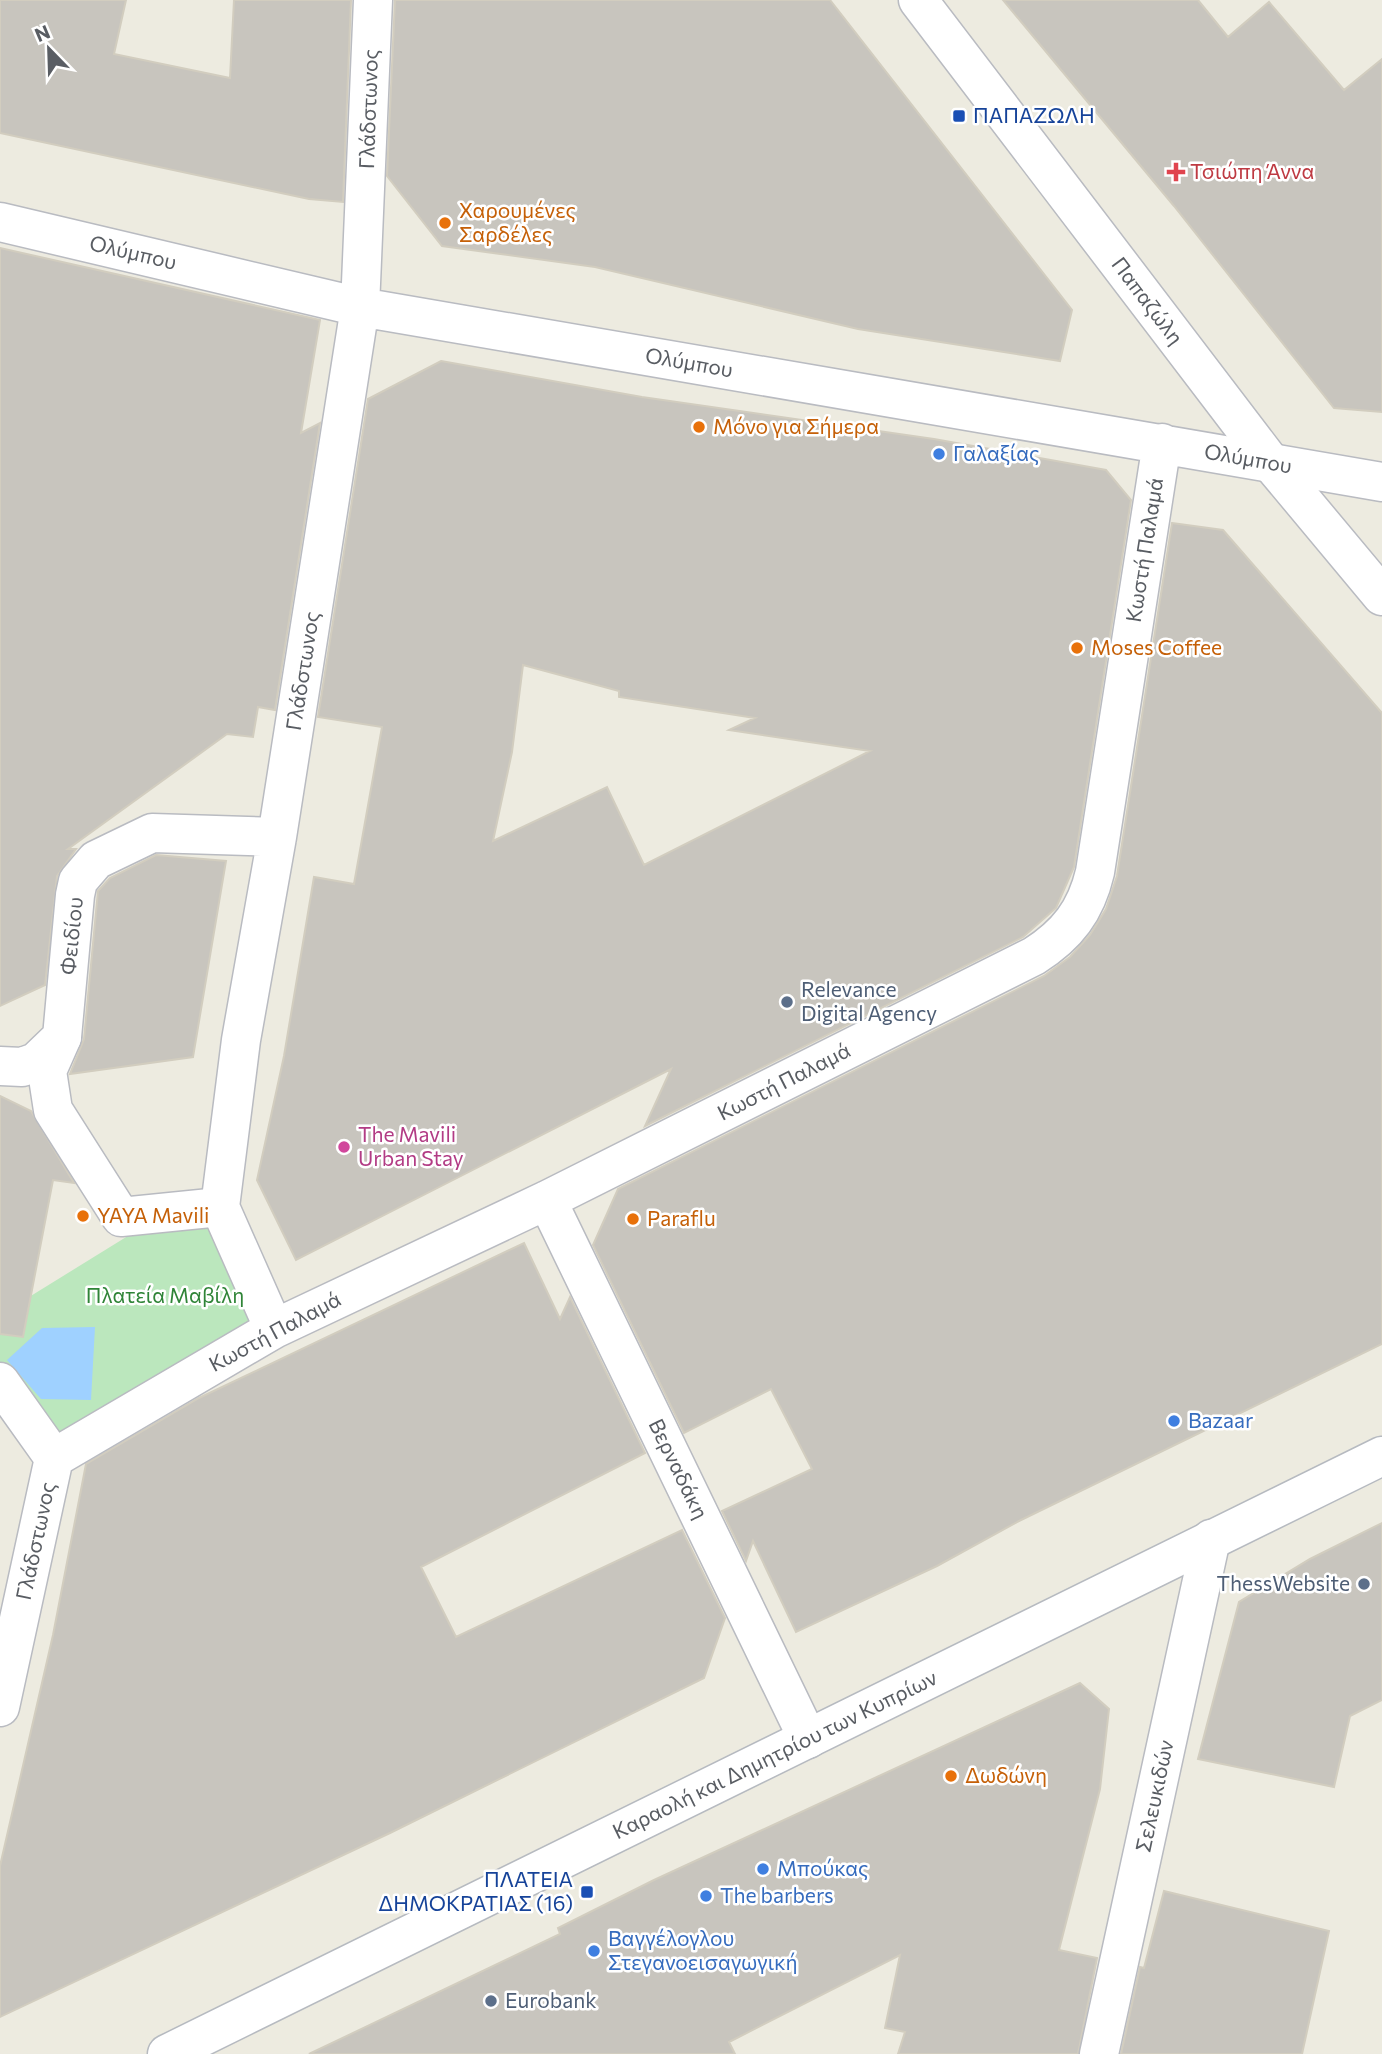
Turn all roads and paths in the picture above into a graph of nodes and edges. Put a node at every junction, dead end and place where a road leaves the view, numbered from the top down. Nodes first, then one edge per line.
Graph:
1 (373, 0) edge
2 (918, 0) edge
3 (0, 222) edge
4 (360, 307) junction
5 (1162, 443) junction
6 (1271, 463) junction
7 (1382, 482) edge
8 (1382, 596) edge
9 (276, 837) junction
10 (33, 1055) edge
11 (547, 1200) junction
12 (220, 1207) junction
13 (274, 1329) junction
14 (0, 1382) edge
15 (1382, 1456) edge
16 (54, 1458) junction
17 (1212, 1539) junction
18 (0, 1707) edge
19 (808, 1739) junction
20 (167, 2054) edge
21 (1099, 2054) edge

1 - 4 street, Γλάδστωνος
2 - 6 street, Παπαζώλη
3 - 4 street, Ολύμπου
4 - 5 street, Ολύμπου
4 - 9 street, Γλάδστωνος
5 - 6 street, Ολύμπου
5 - 11 street, Κωστή Παλαμά
6 - 7 street, Ολύμπου
6 - 8 street, Παπαζώλη
9 - 10 street, Φειδίου
9 - 12 street, Γλάδστωνος
10 - 12 street, Φειδίου
11 - 13 street, Κωστή Παλαμά
11 - 19 street, Βερναδάκη
12 - 13 street
13 - 16 street, Κωστή Παλαμά
14 - 16 street
15 - 17 street, Καραολή και Δημητρίου των Κυπρίων
16 - 18 street, Γλάδστωνος
17 - 19 street, Καραολή και Δημητρίου των Κυπρίων
17 - 21 street, Σελευκιδών
19 - 20 street, Καραολή και Δημητρίου των Κυπρίων

